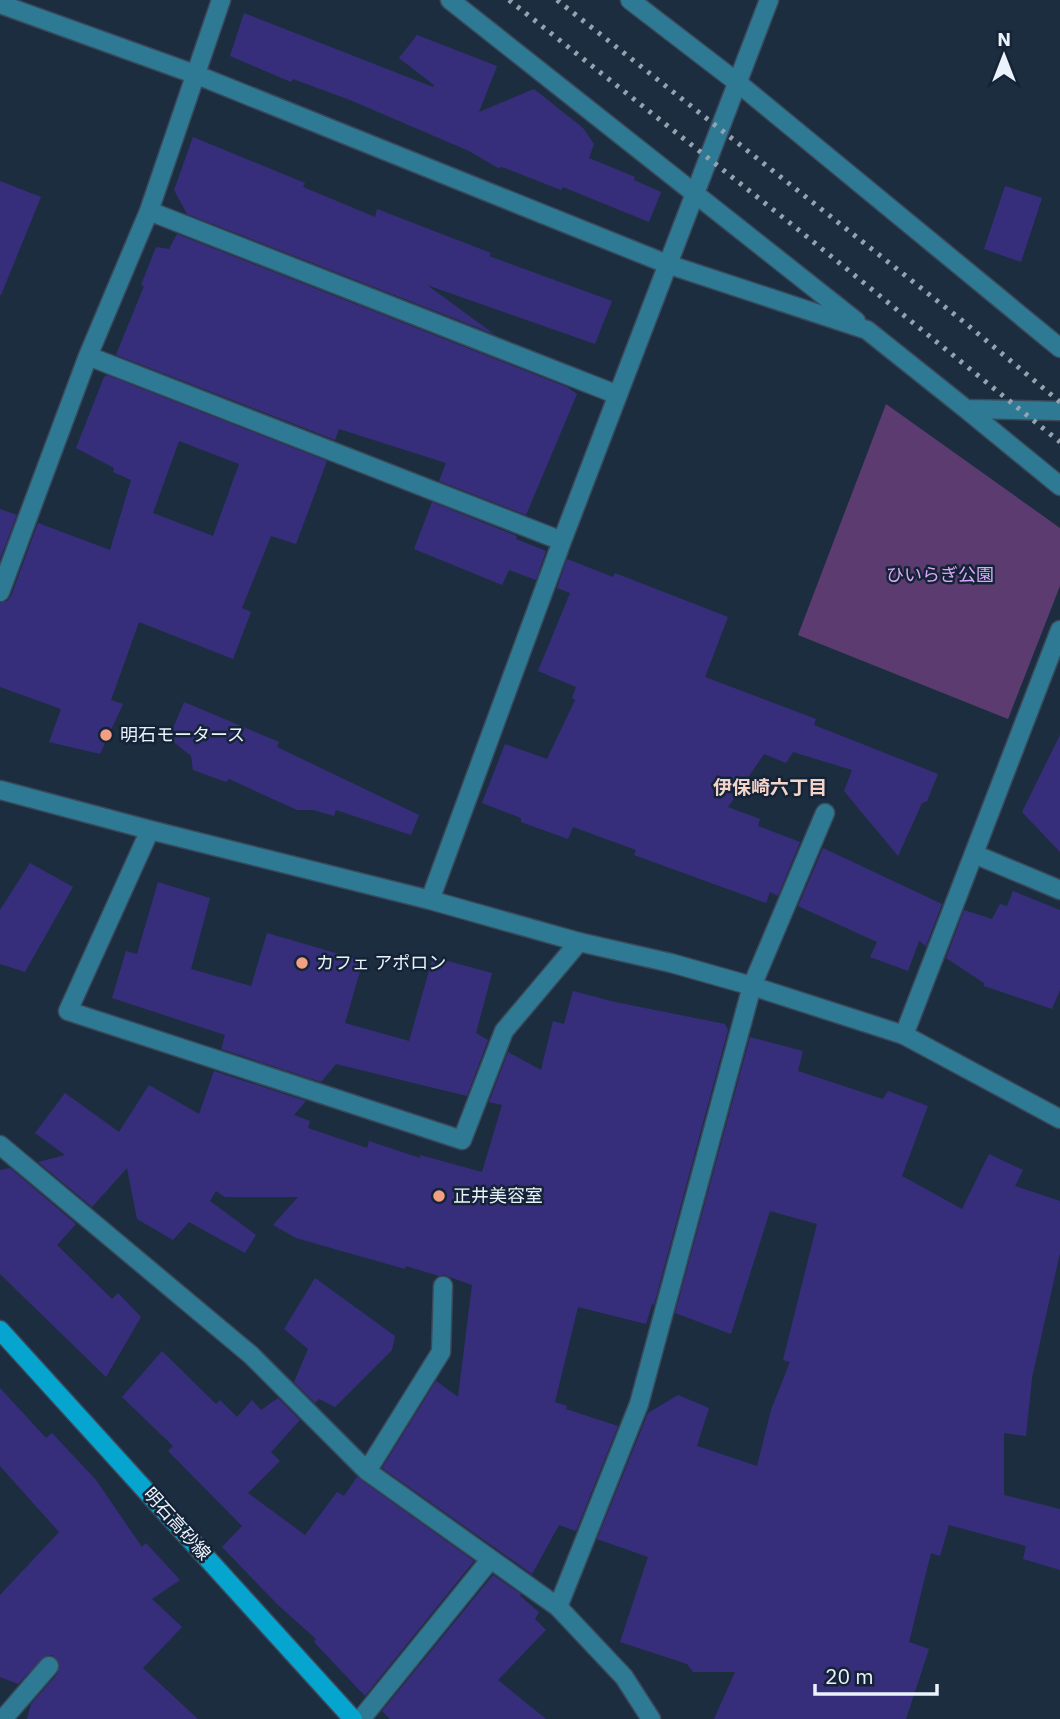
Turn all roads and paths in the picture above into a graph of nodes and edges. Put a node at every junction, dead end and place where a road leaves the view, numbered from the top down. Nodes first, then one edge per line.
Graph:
1 (221, 0) edge
2 (450, 0) edge
3 (630, 0) edge
4 (769, 0) edge
5 (0, 4) edge
6 (197, 75) junction
7 (738, 83) junction
8 (695, 193) junction
9 (149, 211) junction
10 (667, 264) junction
11 (867, 330) junction
12 (1060, 348) edge
13 (88, 356) junction
14 (618, 395) junction
15 (966, 409) junction
16 (1060, 411) edge
17 (1060, 486) edge
18 (562, 541) junction
19 (0, 592) edge
20 (1060, 630) edge
21 (0, 790) edge
22 (825, 813) dead end
23 (150, 831) junction
24 (974, 854) junction
25 (1060, 890) edge
26 (430, 900) junction
27 (579, 942) junction
28 (752, 986) junction
29 (904, 1035) junction
30 (1060, 1119) edge
31 (1, 1148) edge
32 (443, 1286) dead end
33 (0, 1330) edge
34 (367, 1471) junction
35 (490, 1560) junction
36 (558, 1607) junction
37 (49, 1666) dead end
38 (4, 1719) edge
39 (353, 1719) edge
40 (361, 1719) edge
41 (651, 1719) edge

1 - 6 street
2 - 8 street
3 - 7 street
4 - 7 street
5 - 6 street
6 - 9 street
6 - 10 street
7 - 8 street
7 - 12 street
8 - 10 street
8 - 11 street
9 - 13 street
9 - 14 street
10 - 11 street
10 - 14 street
11 - 15 street
13 - 18 street
13 - 19 street
14 - 18 street
15 - 16 street
15 - 17 street
18 - 26 street
20 - 24 street
21 - 23 street
22 - 28 street
23 - 26 street
23 - 27 street
24 - 25 street
24 - 29 street
26 - 27 street
27 - 28 street
28 - 29 street
28 - 36 street
29 - 30 street
31 - 34 street
32 - 34 street
33 - 39 main road, 明石高砂線
34 - 35 street
35 - 36 street
35 - 40 street
36 - 41 street
37 - 38 street

